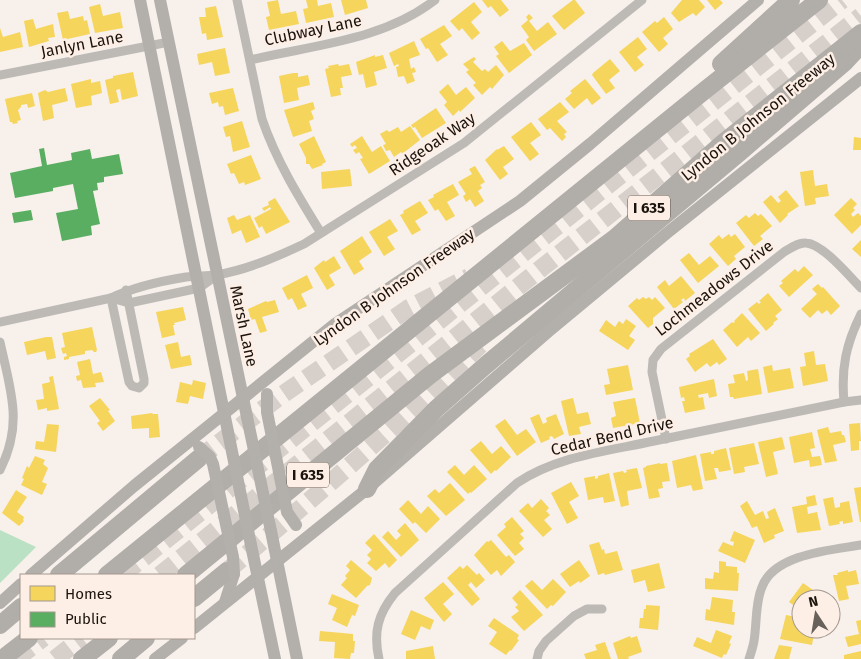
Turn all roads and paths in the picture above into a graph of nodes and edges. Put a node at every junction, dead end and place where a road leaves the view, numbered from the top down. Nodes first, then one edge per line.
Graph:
1 (140, 0) edge
2 (160, 0) edge
3 (237, 0) edge
4 (435, 0) edge
5 (642, 0) edge
6 (758, 0) edge
7 (791, 0) edge
8 (819, 0) edge
9 (861, 34) edge
10 (169, 42) junction
11 (861, 44) edge
12 (149, 47) junction
13 (250, 60) junction
14 (0, 75) edge
15 (861, 78) edge
16 (704, 91) junction
17 (183, 112) junction
18 (164, 116) junction
19 (321, 233) junction
20 (217, 275) junction
21 (198, 282) junction
22 (861, 288) edge
23 (126, 290) junction
24 (111, 298) junction
25 (129, 303) junction
26 (861, 314) edge
27 (0, 322) edge
28 (0, 342) edge
29 (272, 376) junction
30 (243, 400) junction
31 (861, 400) edge
32 (844, 402) junction
33 (224, 414) junction
34 (666, 439) junction
35 (184, 447) junction
36 (199, 453) junction
37 (0, 470) edge
38 (367, 489) junction
39 (318, 528) junction
40 (861, 545) edge
41 (277, 561) junction
42 (230, 572) junction
43 (33, 574) edge
44 (60, 574) edge
45 (108, 574) edge
46 (187, 574) edge
47 (258, 576) junction
48 (20, 585) edge
49 (195, 597) edge
50 (225, 602) junction
51 (0, 603) edge
52 (20, 608) edge
53 (602, 608) dead end
54 (0, 624) edge
55 (195, 627) edge
56 (28, 639) edge
57 (108, 639) edge
58 (145, 639) edge
59 (181, 639) edge
60 (2, 659) edge
61 (82, 659) edge
62 (121, 659) edge
63 (155, 659) edge
64 (275, 659) edge
65 (297, 659) edge
66 (379, 659) edge
67 (537, 659) edge
68 (749, 659) edge

1 - 12 main road
2 - 10 main road, Marsh Lane
3 - 13 street
4 - 13 street, Clubway Lane
5 - 19 street, Ridgeoak Way
6 - 29 main road, Lyndon B Johnson Freeway
7 - 16 highway
8 - 16 highway
9 - 46 highway, Lyndon B Johnson Freeway / I 635
10 - 12 street, Janlyn Lane
10 - 17 main road, Marsh Lane
11 - 38 highway
12 - 14 street, Janlyn Lane
12 - 18 main road
13 - 19 street
15 - 38 main road, Lyndon B Johnson Freeway
16 - 45 highway
17 - 18 main road
17 - 20 main road, Marsh Lane
18 - 21 main road
19 - 20 street, Ridgeoak Way
20 - 21 street, Ridgeoak Way
20 - 30 main road, Marsh Lane
21 - 23 street, Ridgeoak Way
21 - 25 street, Ridgeoak Way
21 - 33 main road
22 - 34 street, Lochmeadows Drive
23 - 24 street, Ridgeoak Way
23 - 25 street
24 - 25 street, Ridgeoak Way
24 - 25 street
24 - 27 street, Ridgeoak Way
26 - 32 street
28 - 37 street
29 - 30 main road, Lyndon B Johnson Freeway
29 - 39 main road, bridge
30 - 33 main road, Lyndon B Johnson Freeway
30 - 41 main road, Marsh Lane, bridge
31 - 32 street, Cedar Bend Drive
32 - 34 street, Cedar Bend Drive
33 - 35 main road, Lyndon B Johnson Freeway
33 - 47 main road, bridge
34 - 66 street, Cedar Bend Drive
35 - 36 main road
35 - 43 main road, Lyndon B Johnson Freeway
36 - 42 main road, bridge
36 - 44 highway
38 - 39 main road, Lyndon B Johnson Freeway
39 - 41 main road, Lyndon B Johnson Freeway
40 - 68 street
41 - 47 main road, Lyndon B Johnson Freeway
41 - 65 main road, Marsh Lane
42 - 49 highway
42 - 50 main road
47 - 50 main road, Lyndon B Johnson Freeway
47 - 64 main road
48 - 51 main road
50 - 55 main road, Lyndon B Johnson Freeway
52 - 54 highway
53 - 67 street
56 - 60 highway
57 - 61 highway
58 - 62 highway
59 - 63 main road

